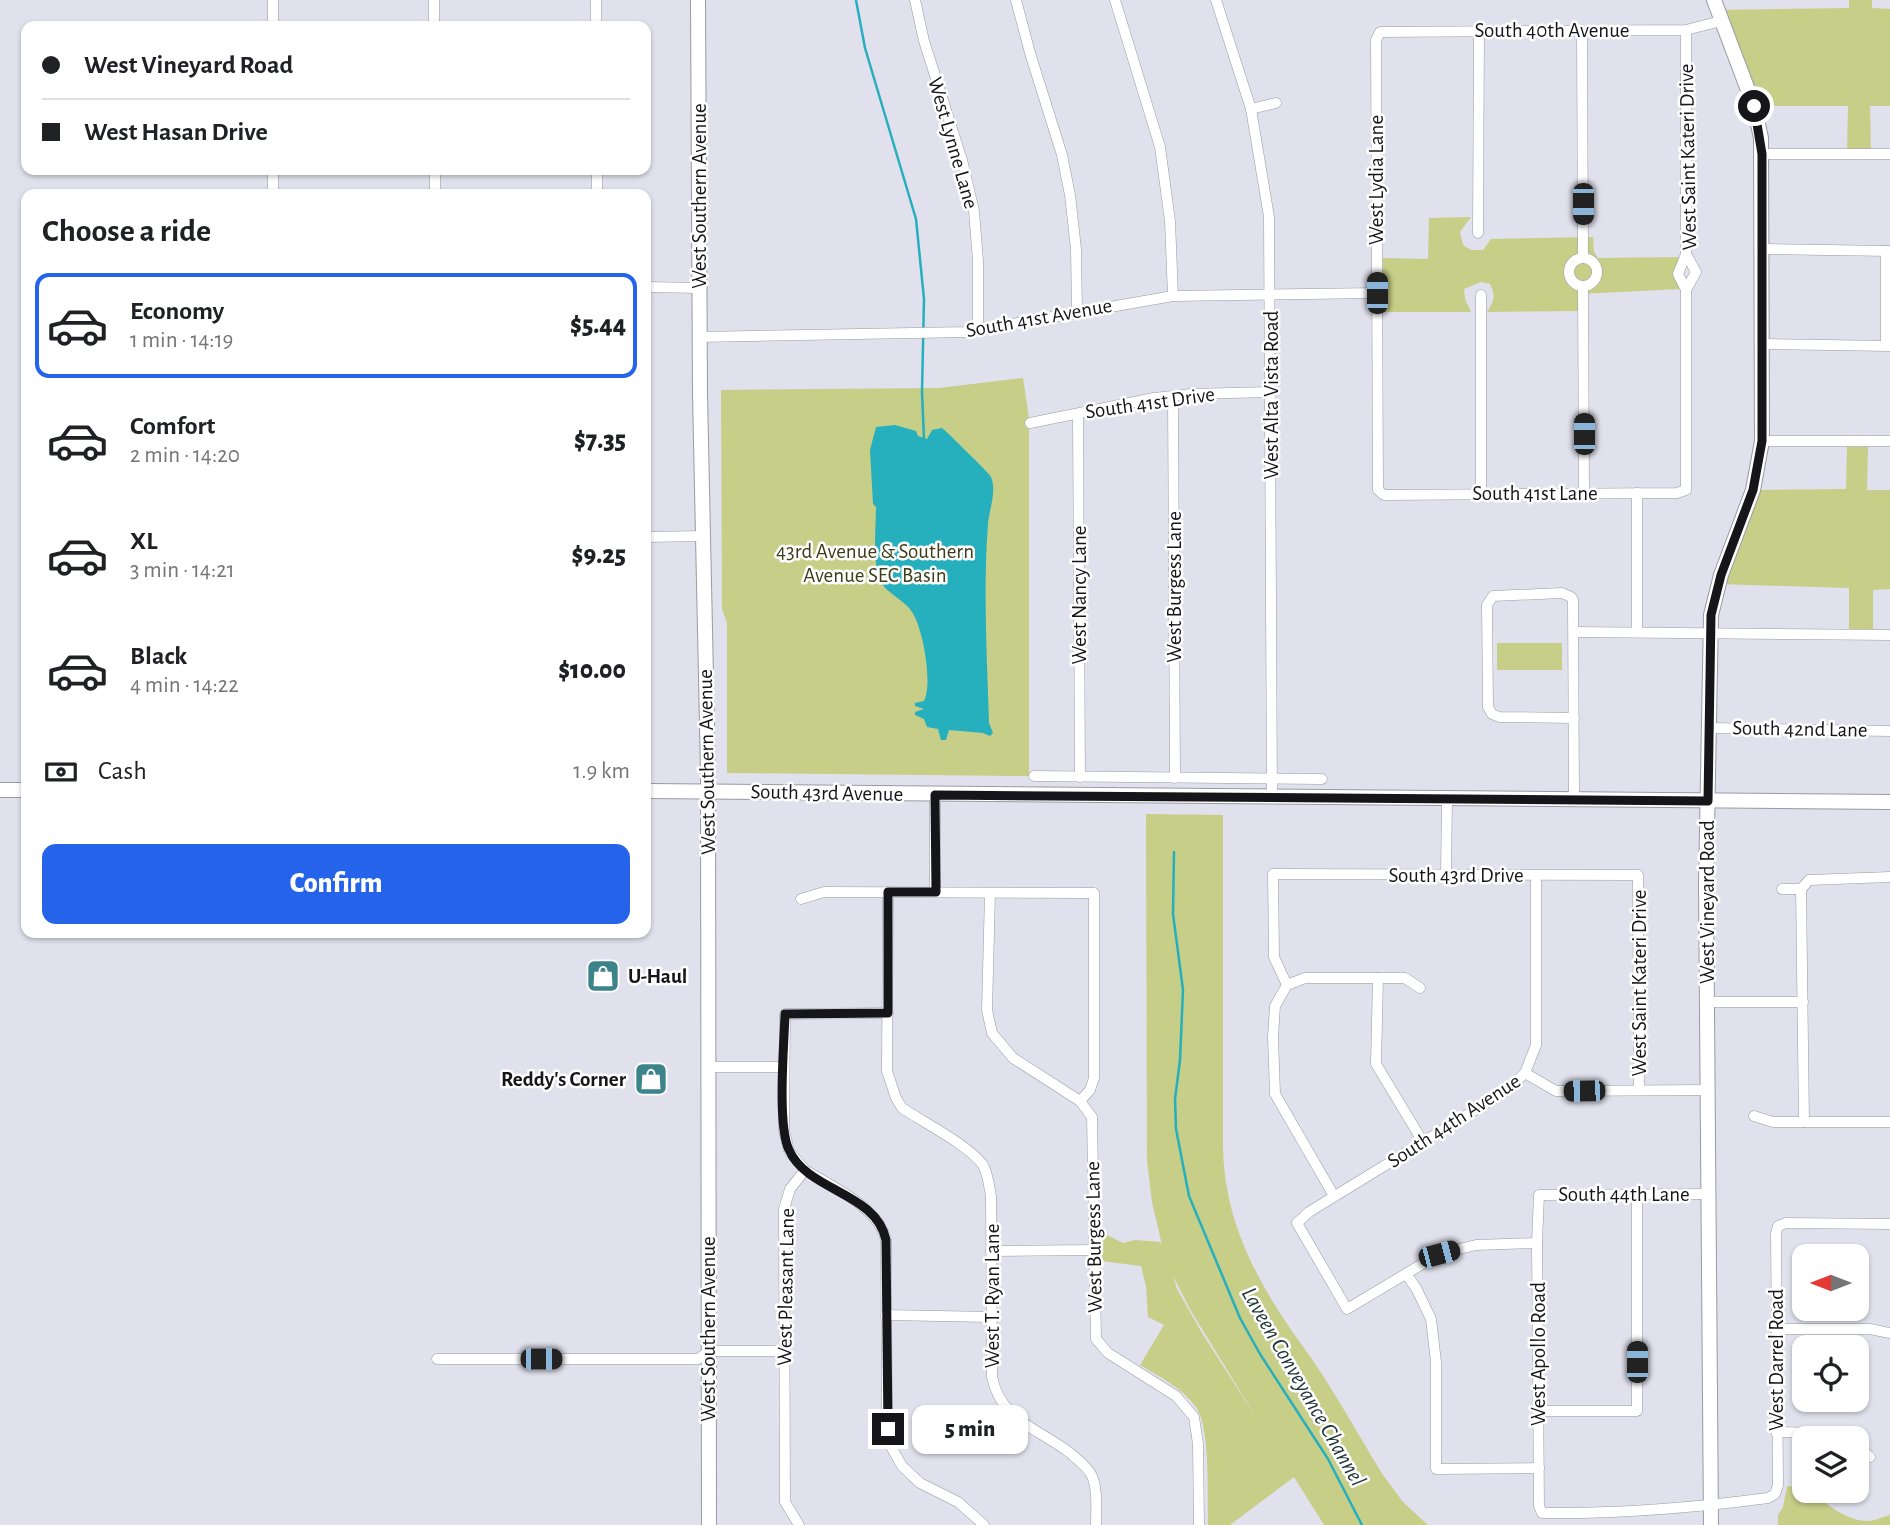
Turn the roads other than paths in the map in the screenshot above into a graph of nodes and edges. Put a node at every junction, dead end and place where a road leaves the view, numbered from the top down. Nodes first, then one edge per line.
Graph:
1 (273, 0) edge
2 (434, 0) edge
3 (596, 0) edge
4 (698, 0) edge
5 (915, 0) edge
6 (1016, 0) edge
7 (1115, 0) edge
8 (1218, 0) edge
9 (1714, 0) edge
10 (273, 21) edge
11 (434, 21) edge
12 (596, 21) edge
13 (1721, 21) junction
14 (1582, 30) junction
15 (1686, 30) junction
16 (1479, 31) junction
17 (1380, 32) joint
18 (1276, 103) dead end
19 (1251, 109) junction
20 (1762, 154) junction
21 (1890, 154) edge
22 (1478, 233) dead end
23 (1761, 249) junction
24 (1888, 251) edge
25 (1686, 254) junction
26 (1583, 258) junction
27 (1584, 286) junction
28 (651, 287) edge
29 (699, 288) junction
30 (1686, 290) junction
31 (1271, 293) junction
32 (1377, 293) junction
33 (1481, 295) dead end
34 (1173, 296) junction
35 (1077, 312) junction
36 (978, 330) junction
37 (700, 337) junction
38 (1760, 344) junction
39 (1888, 345) edge
40 (1271, 392) junction
41 (1173, 396) junction
42 (1078, 414) junction
43 (1030, 423) dead end
44 (1762, 441) junction
45 (1890, 442) edge
46 (1686, 490) joint
47 (1584, 493) junction
48 (1637, 493) junction
49 (1481, 494) junction
50 (1384, 495) joint
51 (703, 536) junction
52 (651, 537) edge
53 (1574, 632) junction
54 (1637, 632) junction
55 (1711, 632) junction
56 (1890, 635) edge
57 (1574, 718) junction
58 (1710, 728) junction
59 (1890, 731) edge
60 (1034, 776) dead end
61 (1080, 777) junction
62 (1175, 778) junction
63 (1272, 778) junction
64 (1322, 779) dead end
65 (0, 790) edge
66 (21, 790) edge
67 (651, 791) edge
68 (708, 791) junction
69 (935, 795) junction
70 (1272, 798) junction
71 (1447, 799) junction
72 (1574, 800) junction
73 (1708, 801) junction
74 (1890, 803) edge
75 (1446, 875) junction
76 (1536, 875) junction
77 (1638, 875) joint
78 (1890, 877) edge
79 (1782, 889) dead end
80 (1801, 889) junction
81 (888, 892) junction
82 (936, 892) junction
83 (990, 893) junction
84 (802, 899) dead end
85 (1377, 978) junction
86 (1287, 985) junction
87 (1420, 988) dead end
88 (1706, 1002) junction
89 (1803, 1002) junction
90 (888, 1013) junction
91 (708, 1067) junction
92 (784, 1068) junction
93 (1525, 1073) junction
94 (1639, 1090) junction
95 (1707, 1090) junction
96 (1080, 1101) junction
97 (1754, 1116) dead end
98 (1804, 1122) junction
99 (1890, 1122) edge
100 (1423, 1142) junction
101 (805, 1170) junction
102 (1708, 1194) junction
103 (1539, 1195) joint
104 (1637, 1195) junction
105 (1334, 1196) junction
106 (1890, 1224) edge
107 (1537, 1243) junction
108 (1094, 1250) junction
109 (991, 1251) junction
110 (1406, 1274) junction
111 (887, 1315) junction
112 (991, 1317) junction
113 (1775, 1329) junction
114 (1890, 1333) edge
115 (709, 1351) junction
116 (785, 1351) junction
117 (437, 1359) dead end
118 (1539, 1411) junction
119 (1776, 1432) junction
120 (1792, 1432) edge
121 (1539, 1468) junction
122 (1710, 1506) junction
123 (709, 1525) edge
124 (799, 1525) edge
125 (984, 1525) edge
126 (1096, 1525) edge
127 (1199, 1525) edge
128 (1711, 1525) edge

1 - 10 street
2 - 11 street
3 - 12 street
4 - 29 main road, West Southern Avenue
5 - 36 street, West Lynne Lane
6 - 35 street
7 - 34 street
8 - 19 street, West Alta Vista Road
9 - 13 main road, West Vineyard Road
13 - 15 street, South 40th Avenue
13 - 20 main road, West Vineyard Road
14 - 15 street, South 40th Avenue
14 - 16 street, South 40th Avenue
14 - 26 street
15 - 25 street, West Saint Kateri Drive
16 - 17 street, South 40th Avenue
16 - 22 street
17 - 32 street, West Lydia Lane
18 - 19 street
19 - 31 street, West Alta Vista Road
20 - 21 street
20 - 23 main road, West Vineyard Road
23 - 24 street
23 - 38 main road, West Vineyard Road
24 - 39 street
25 - 30 street
25 - 30 street, West Saint Kateri Drive
26 - 27 street
26 - 27 street
27 - 47 street
28 - 29 street
29 - 37 main road, West Southern Avenue
30 - 46 street, West Saint Kateri Drive
31 - 32 street, South 41st Avenue
31 - 34 street, South 41st Avenue
31 - 40 street, West Alta Vista Road
32 - 50 street, West Lydia Lane
33 - 49 street
34 - 35 street, South 41st Avenue
35 - 36 street, South 41st Avenue
36 - 37 street, South 41st Avenue
37 - 51 main road, West Southern Avenue
38 - 39 street
38 - 44 main road, West Vineyard Road
40 - 41 street, South 41st Drive
40 - 63 street, West Alta Vista Road
41 - 42 street, South 41st Drive
41 - 62 street, West Burgess Lane
42 - 43 street, South 41st Drive
42 - 61 street, West Nancy Lane
44 - 45 street
44 - 55 main road, West Vineyard Road
46 - 48 street, South 41st Lane
47 - 48 street, South 41st Lane
47 - 49 street, South 41st Lane
48 - 54 street
49 - 50 street, South 41st Lane
51 - 52 street
51 - 68 main road, West Southern Avenue
53 - 54 street
53 - 57 street
53 - 57 street
54 - 55 street
55 - 56 street
55 - 58 main road, West Vineyard Road
57 - 72 street
58 - 59 street, South 42nd Lane
58 - 73 main road, West Vineyard Road
60 - 61 street
61 - 62 street
62 - 63 street
63 - 64 street
63 - 70 street, West Alta Vista Road
65 - 66 main road
67 - 68 main road, South 43rd Avenue
68 - 69 main road, South 43rd Avenue
68 - 91 main road, West Southern Avenue
69 - 70 main road, South 43rd Avenue
69 - 82 street
70 - 71 main road, South 43rd Avenue
71 - 72 main road, South 43rd Avenue
71 - 75 street
72 - 73 main road, South 43rd Avenue
73 - 74 main road, South 43rd Avenue
73 - 88 main road, West Vineyard Road
75 - 76 street, South 43rd Drive
75 - 86 street, South 43rd Drive
76 - 77 street, South 43rd Drive
76 - 93 street
77 - 94 street, West Saint Kateri Drive
78 - 80 street
79 - 80 street
80 - 89 street
81 - 82 street
81 - 84 street
81 - 90 street
82 - 83 street
83 - 96 street
83 - 96 street
85 - 86 street
85 - 87 street
85 - 100 street
86 - 105 street
88 - 89 street
88 - 95 main road, West Vineyard Road
89 - 98 street
90 - 92 street
90 - 109 street, West T. Ryan Lane
91 - 92 street
91 - 115 main road, West Southern Avenue
92 - 101 street
93 - 94 street, South 44th Avenue
93 - 100 street, South 44th Avenue
94 - 95 street, South 44th Avenue
95 - 102 main road, West Vineyard Road
96 - 108 street, West Burgess Lane
97 - 98 street
98 - 99 street
100 - 105 street, South 44th Avenue
101 - 111 street
101 - 116 street, West Pleasant Lane
102 - 104 street, South 44th Lane
102 - 122 main road, West Vineyard Road
103 - 104 street, South 44th Lane
103 - 107 street, West Apollo Road
104 - 118 street
105 - 110 street, South 44th Avenue
106 - 113 street, West Darrel Road
107 - 110 street
107 - 118 street, West Apollo Road
108 - 109 street
108 - 127 street, West Burgess Lane
109 - 112 street, West T. Ryan Lane
110 - 121 street
111 - 112 street
111 - 125 street
112 - 126 street, West T. Ryan Lane
113 - 114 street
113 - 119 street, West Darrel Road
115 - 116 street
115 - 117 street
115 - 123 main road, West Southern Avenue
116 - 124 street, West Pleasant Lane
118 - 121 street, West Apollo Road
119 - 120 street
119 - 122 street, West Darrel Road
121 - 122 street, West Apollo Road
122 - 128 main road, West Vineyard Road

